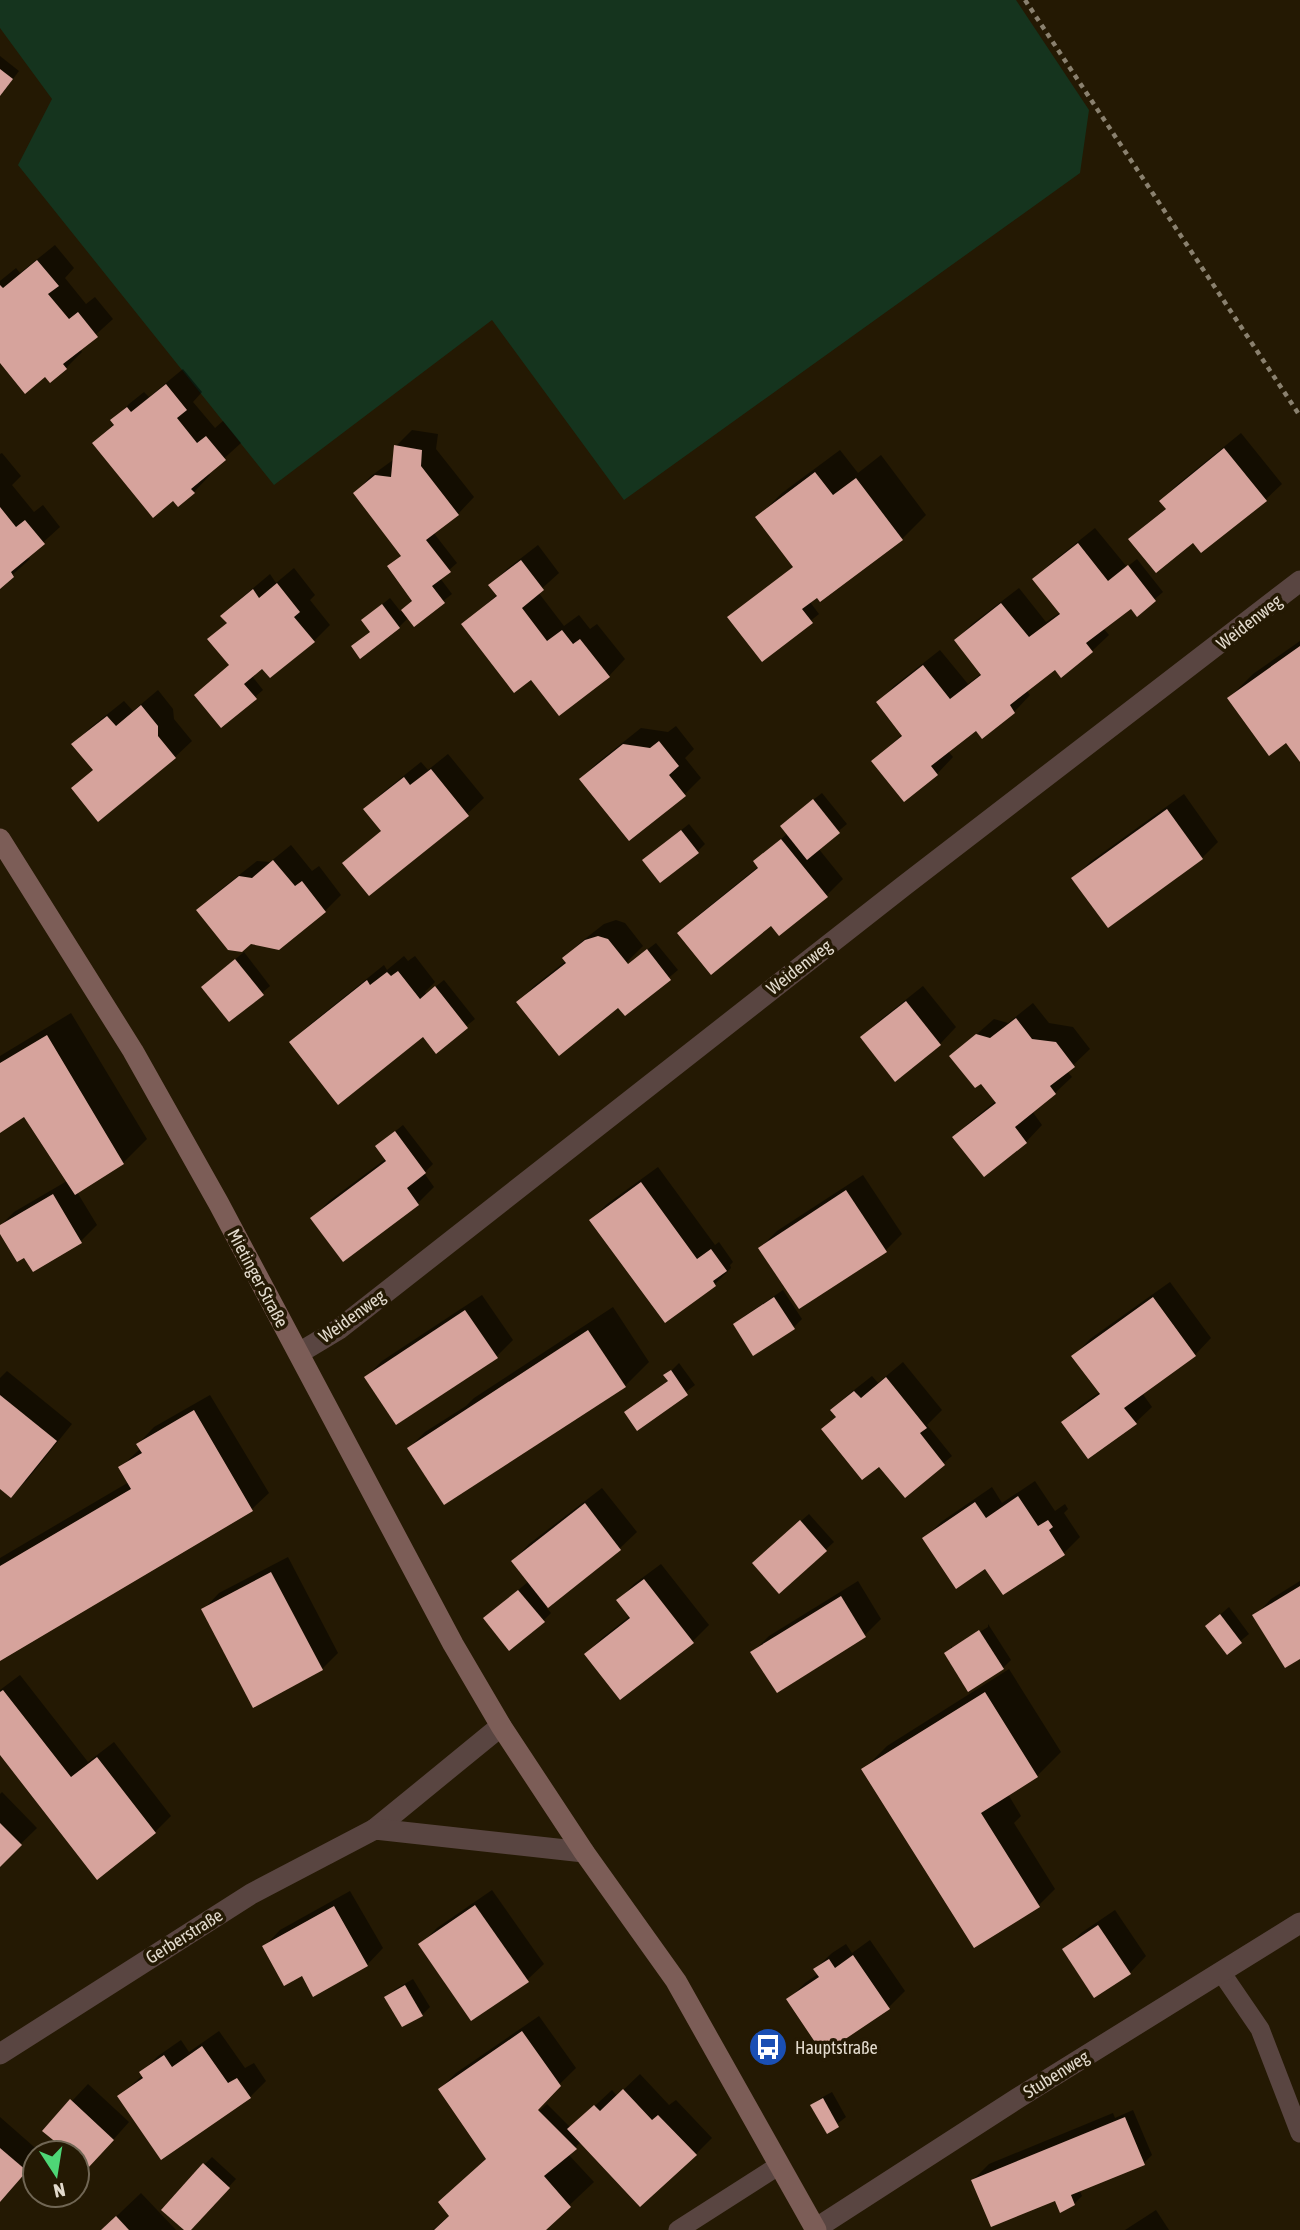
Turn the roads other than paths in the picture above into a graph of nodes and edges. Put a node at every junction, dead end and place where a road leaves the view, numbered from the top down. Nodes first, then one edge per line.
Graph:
1 (1300, 581) edge
2 (0, 839) edge
3 (299, 1353) junction
4 (501, 1726) junction
5 (375, 1829) junction
6 (584, 1852) junction
7 (1300, 1923) edge
8 (1221, 1972) junction
9 (0, 2054) edge
10 (1300, 2133) edge
11 (778, 2166) junction
12 (678, 2230) edge
13 (816, 2230) edge

1 - 3 street, Weidenweg
2 - 3 main road, Mietinger Straße
3 - 4 main road, Mietinger Straße
4 - 5 street, Gerberstraße
4 - 6 main road
5 - 6 street
5 - 9 street, Gerberstraße
6 - 11 main road
7 - 8 street, Stubenweg
8 - 10 lane
8 - 13 street, Stubenweg
11 - 12 lane
11 - 13 main road

